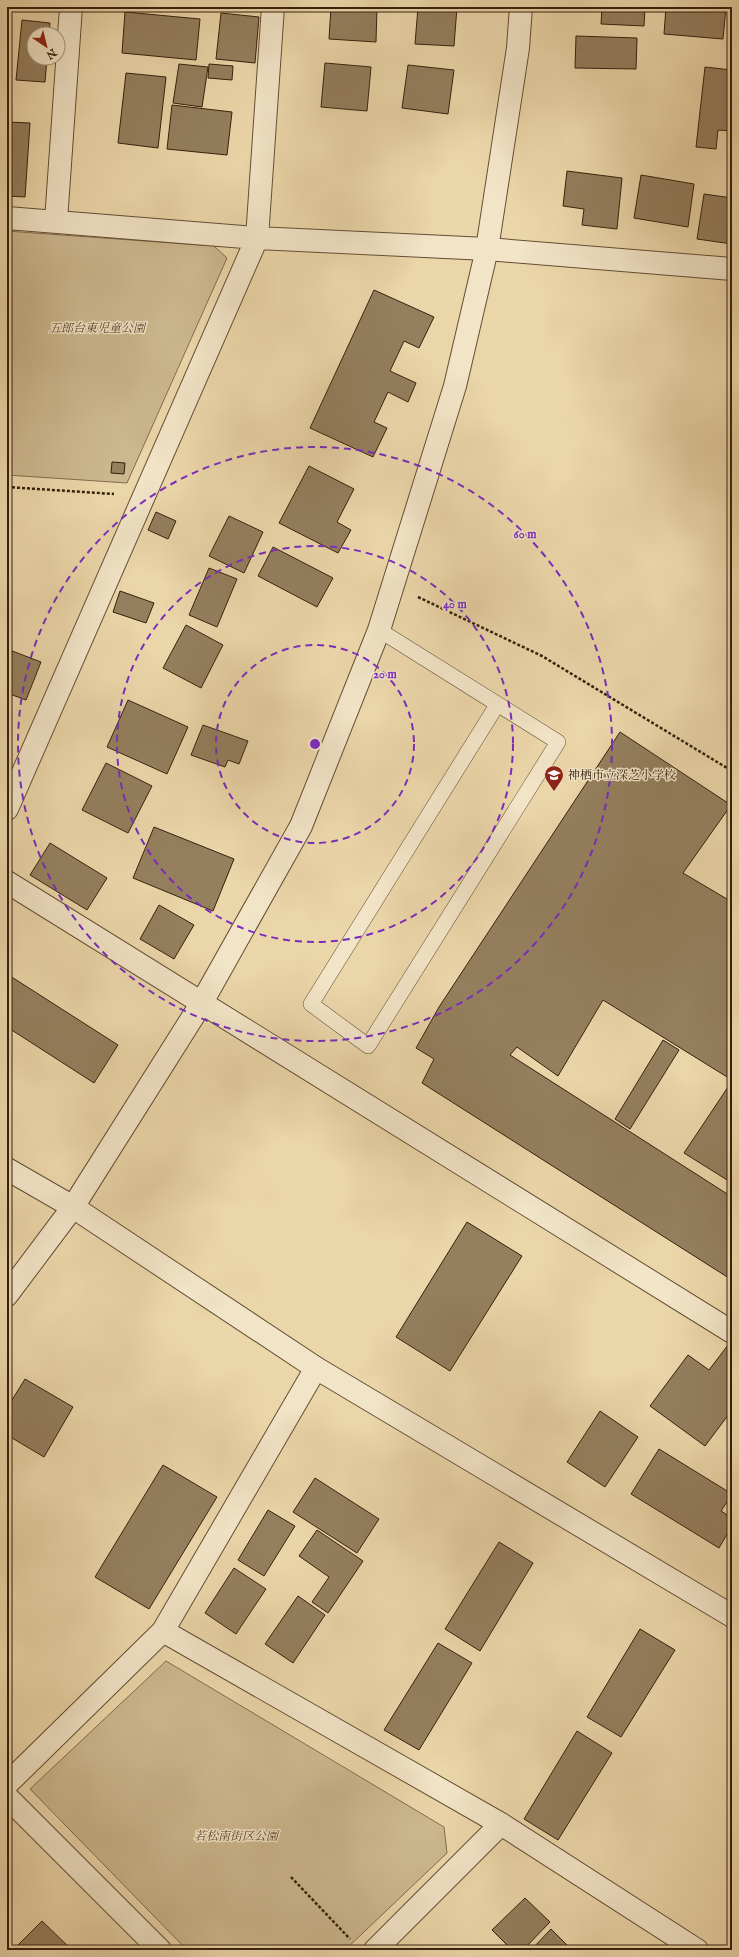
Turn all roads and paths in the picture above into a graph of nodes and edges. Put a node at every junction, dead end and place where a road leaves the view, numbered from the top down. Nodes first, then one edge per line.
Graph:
1 (71, 7) edge
2 (273, 7) edge
3 (521, 7) edge
4 (7, 218) edge
5 (56, 221) junction
6 (256, 238) junction
7 (487, 249) junction
8 (732, 269) edge
9 (7, 487) edge
10 (144, 496) junction
11 (393, 585) junction
12 (379, 630) junction
13 (498, 705) dead end
14 (732, 771) edge
15 (7, 809) edge
16 (7, 882) edge
17 (201, 1004) junction
18 (7, 1169) edge
19 (74, 1206) junction
20 (7, 1295) edge
21 (732, 1332) edge
22 (316, 1368) junction
23 (732, 1616) edge
24 (163, 1631) junction
25 (7, 1784) edge
26 (7, 1797) edge
27 (501, 1824) junction
28 (291, 1877) dead end
29 (354, 1944) dead end
30 (160, 1950) edge
31 (375, 1950) edge
32 (698, 1950) edge

1 - 5 street
2 - 6 street
3 - 7 street
4 - 5 street
5 - 6 street
6 - 7 street
6 - 10 street
7 - 8 street
7 - 11 street
9 - 10 path
10 - 15 street
11 - 12 street
11 - 14 path
12 - 13 lane
12 - 17 street
16 - 17 street
17 - 19 street
17 - 21 street
18 - 19 street
19 - 20 street
19 - 22 street
22 - 23 street
22 - 24 street
24 - 25 street
24 - 27 street
26 - 30 street
27 - 31 street
27 - 32 street
28 - 29 path

